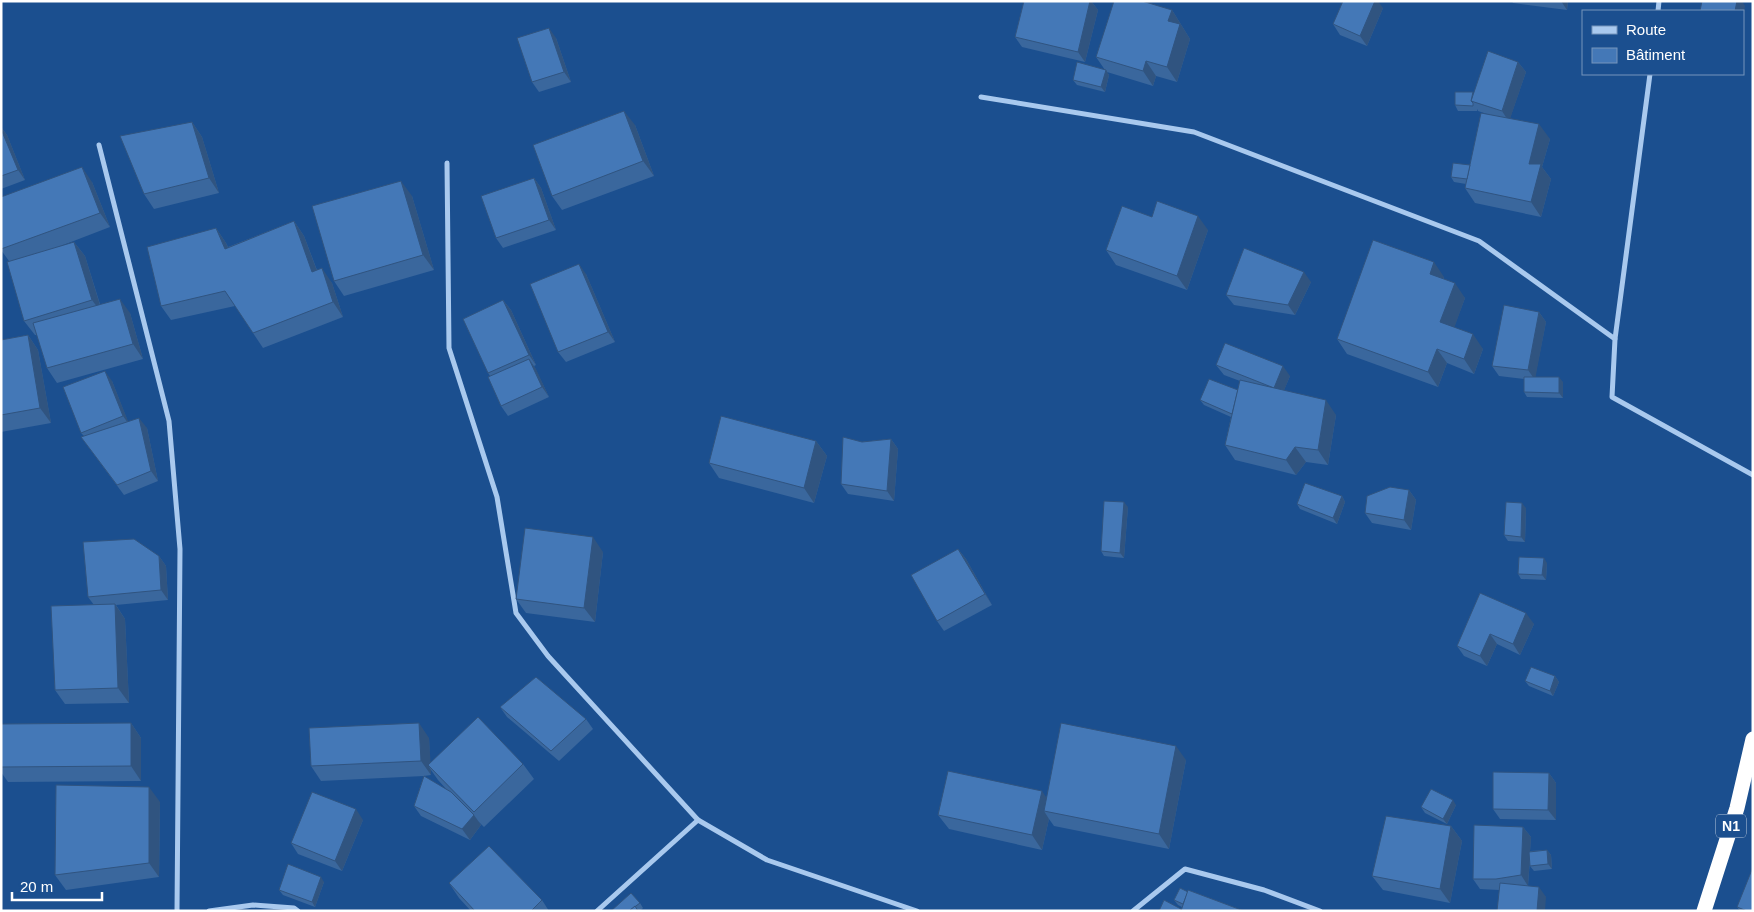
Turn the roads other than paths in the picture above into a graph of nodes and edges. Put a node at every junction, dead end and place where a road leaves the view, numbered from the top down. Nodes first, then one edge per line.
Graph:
1 (1650, 75) edge
2 (981, 97) dead end
3 (99, 145) dead end
4 (446, 163) dead end
5 (1615, 339) junction
6 (1753, 475) edge
7 (1753, 739) edge
8 (698, 820) junction
9 (177, 911) edge
10 (209, 911) edge
11 (298, 911) edge
12 (597, 911) edge
13 (917, 911) edge
14 (1132, 911) edge
15 (1320, 911) edge
16 (1704, 911) edge

1 - 5 street
2 - 5 street
3 - 9 street
4 - 8 street
5 - 6 street
7 - 16 highway, N1
8 - 12 street
8 - 13 street
10 - 11 street
14 - 15 street

